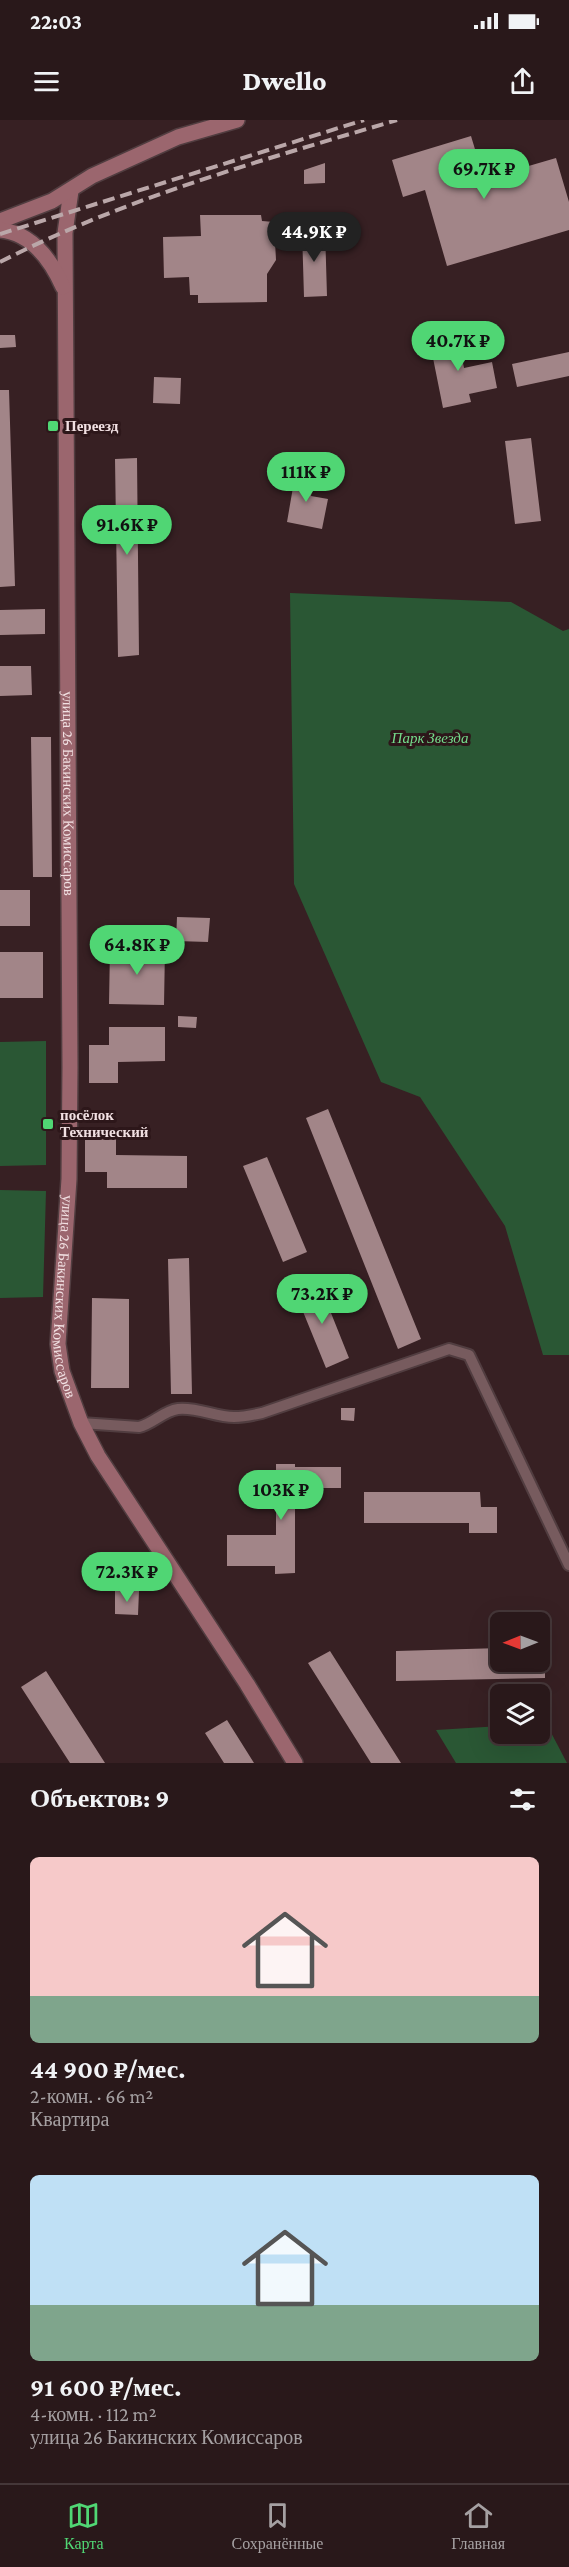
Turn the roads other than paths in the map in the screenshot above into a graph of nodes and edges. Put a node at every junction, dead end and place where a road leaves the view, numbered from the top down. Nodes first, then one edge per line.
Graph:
1 (237, 120) edge
2 (71, 191) junction
3 (0, 221) edge
4 (0, 230) edge
5 (66, 293) junction
6 (81, 1423) junction
7 (569, 1565) edge
8 (295, 1763) edge

1 - 2 main road
2 - 3 main road
2 - 5 main road, улица 26 Бакинских Комиссаров
4 - 5 main road
5 - 6 main road, улица 26 Бакинских Комиссаров
6 - 7 street
6 - 8 main road, улица 26 Бакинских Комиссаров

